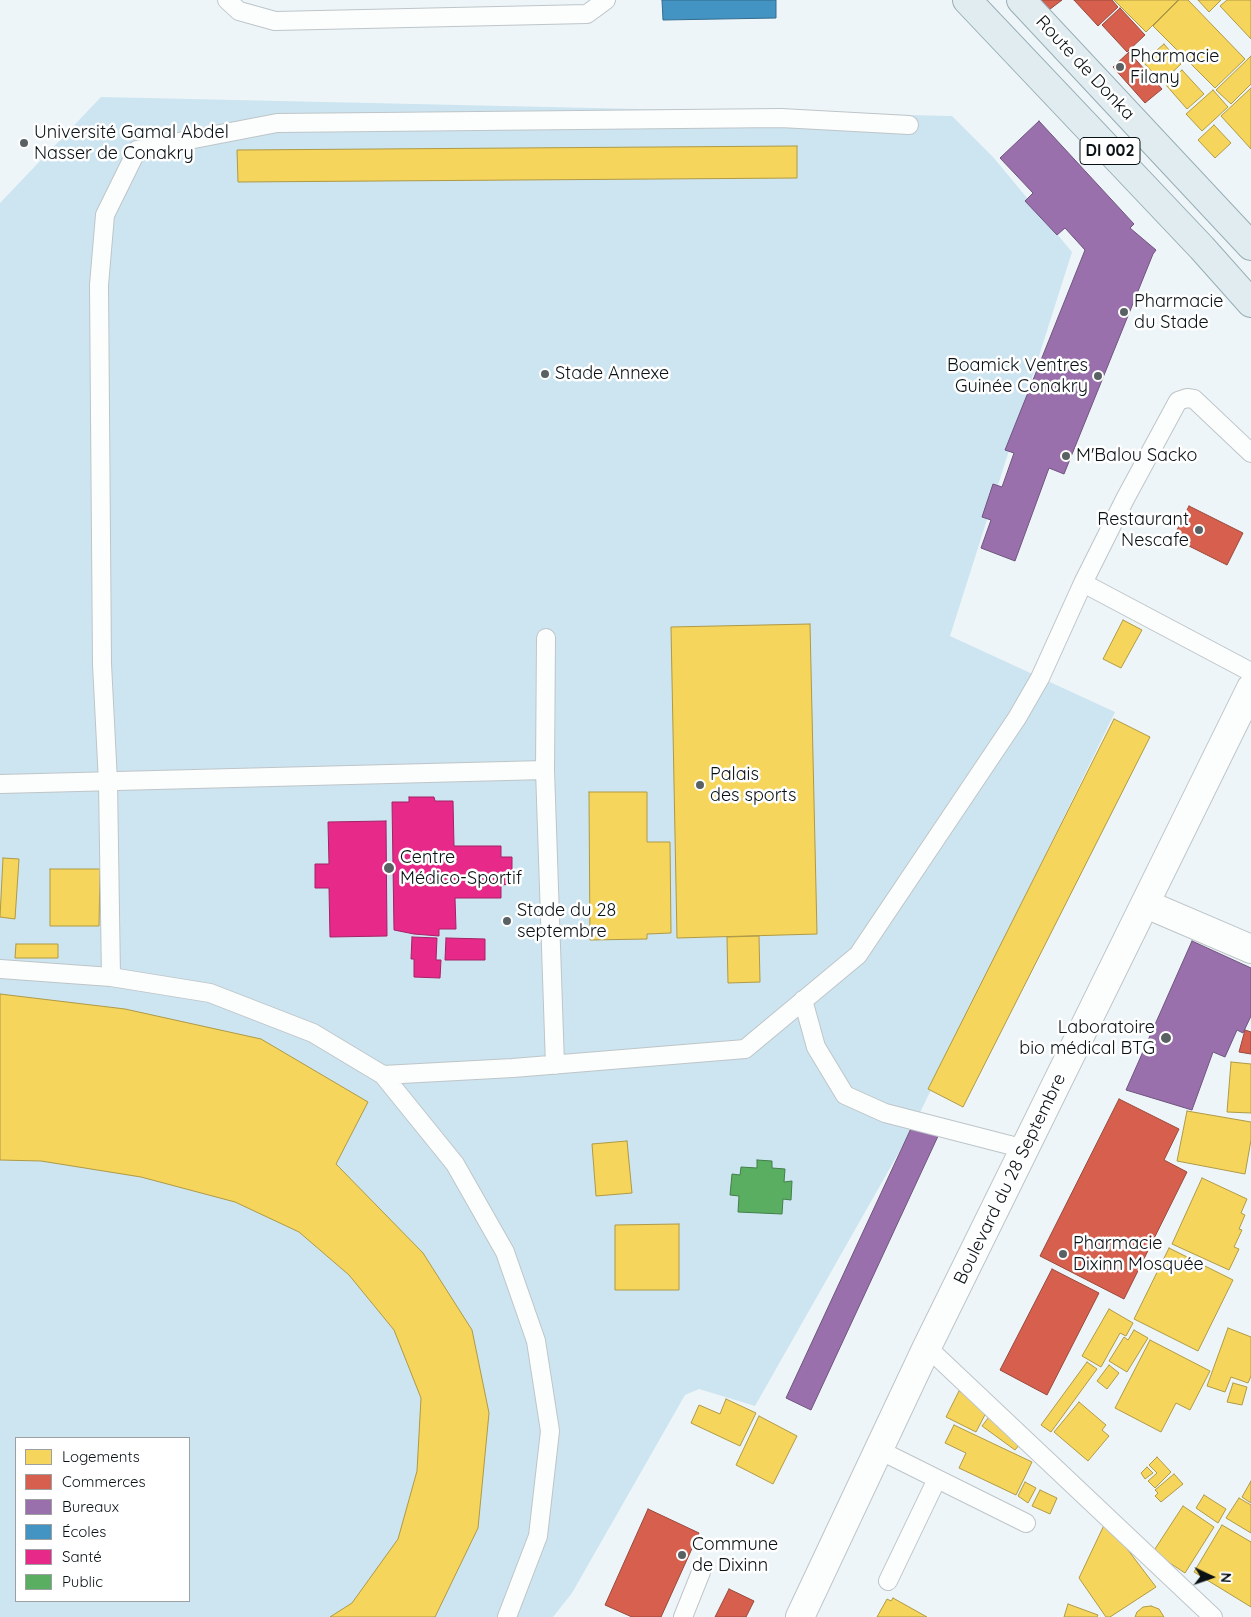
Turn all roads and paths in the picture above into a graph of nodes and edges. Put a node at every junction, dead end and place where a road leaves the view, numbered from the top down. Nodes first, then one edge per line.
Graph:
1 (227, 0) edge
2 (606, 0) edge
3 (967, 0) edge
4 (1021, 0) edge
5 (909, 125) dead end
6 (1251, 246) edge
7 (1251, 304) edge
8 (1251, 453) edge
9 (1083, 583) junction
10 (546, 638) dead end
11 (1251, 672) edge
12 (1251, 688) edge
13 (545, 770) junction
14 (108, 782) junction
15 (0, 784) edge
16 (1146, 904) junction
17 (1251, 949) edge
18 (0, 969) edge
19 (111, 976) junction
20 (803, 1000) junction
21 (555, 1065) junction
22 (383, 1075) junction
23 (1025, 1149) junction
24 (928, 1347) junction
25 (879, 1450) junction
26 (937, 1479) junction
27 (1026, 1523) dead end
28 (701, 1572) dead end
29 (888, 1581) dead end
30 (507, 1617) edge
31 (683, 1617) edge
32 (800, 1617) edge
33 (1213, 1617) edge

1 - 2 lane
3 - 7 main road, DI 002
4 - 6 main road, Route de Donka / DI 002
5 - 14 lane
8 - 9 lane
9 - 11 lane
9 - 20 lane
10 - 13 lane
12 - 16 main road, Boulevard du 28 Septembre
13 - 14 lane
13 - 21 lane
14 - 15 lane
14 - 19 lane
16 - 17 main road
16 - 23 main road, Boulevard du 28 Septembre
18 - 19 lane
19 - 22 lane
20 - 21 lane
20 - 23 lane
21 - 22 lane
22 - 30 lane
23 - 24 main road, Boulevard du 28 Septembre
24 - 25 main road, Boulevard du 28 Septembre
24 - 33 lane
25 - 26 lane
25 - 32 main road, Boulevard du 28 Septembre
26 - 27 lane
26 - 29 lane
28 - 31 lane

